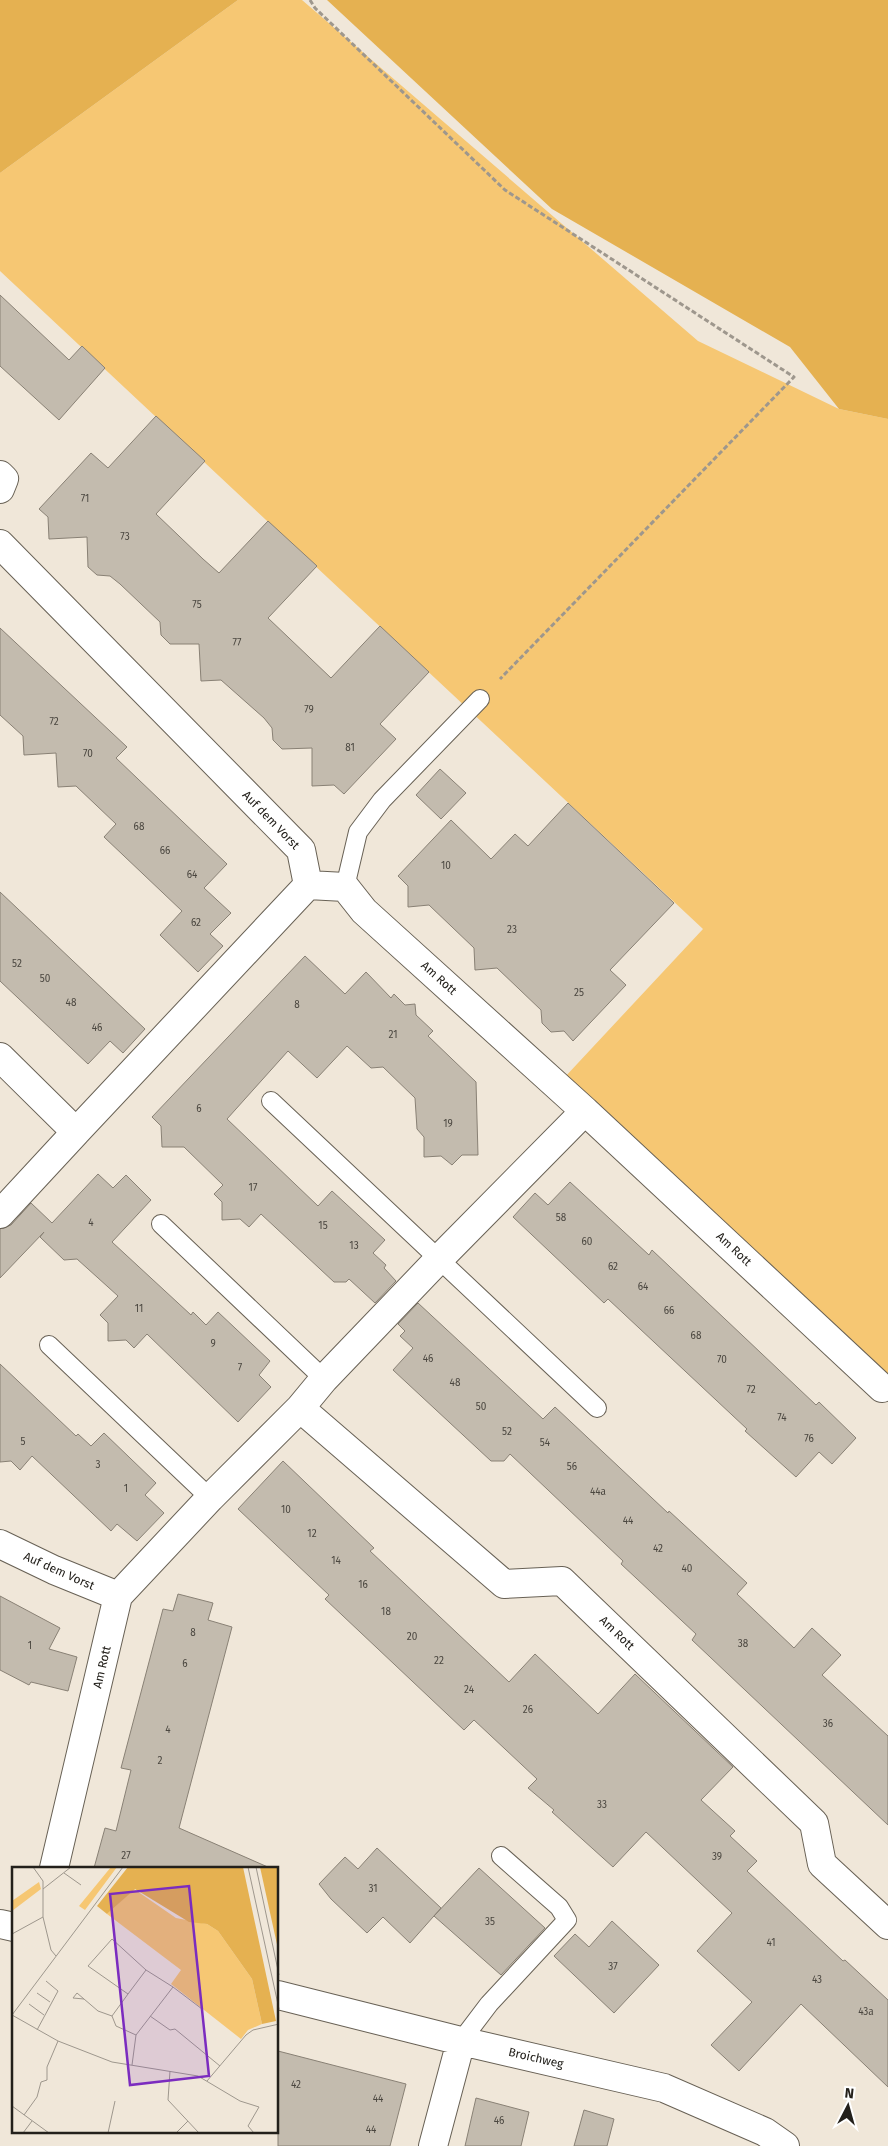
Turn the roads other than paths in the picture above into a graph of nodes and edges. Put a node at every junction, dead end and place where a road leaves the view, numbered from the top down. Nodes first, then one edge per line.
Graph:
1 (0, 475) edge
2 (0, 489) edge
3 (0, 544) edge
4 (480, 700) road end
5 (308, 885) junction
6 (345, 887) junction
7 (0, 1057) edge
8 (271, 1101) dead end
9 (585, 1111) junction
10 (76, 1132) junction
11 (0, 1214) edge
12 (161, 1224) dead end
13 (439, 1259) junction
14 (49, 1345) dead end
15 (324, 1379) junction
16 (882, 1388) dead end
17 (300, 1408) junction
18 (597, 1408) dead end
19 (210, 1498) junction
20 (0, 1544) edge
21 (118, 1596) junction
22 (502, 1856) dead end
23 (54, 1867) edge
24 (888, 1924) edge
25 (279, 1995) edge
26 (461, 2041) junction
27 (433, 2146) edge
28 (785, 2146) edge

1 - 2 street
3 - 5 street, Auf dem Vorst
4 - 6 lane
5 - 6 street
5 - 10 street
6 - 9 street, Am Rott
7 - 10 street
8 - 13 lane
9 - 13 street, Am Rott
9 - 16 street, Am Rott
10 - 11 street
12 - 15 lane
13 - 15 street, Am Rott
13 - 18 lane
14 - 19 lane
15 - 17 street, Am Rott
17 - 19 street, Am Rott
17 - 24 street, Am Rott
19 - 21 street, Am Rott
20 - 21 street, Auf dem Vorst
21 - 23 street, Am Rott
22 - 26 lane
25 - 26 street, Broichweg
26 - 27 street
26 - 28 street, Broichweg

